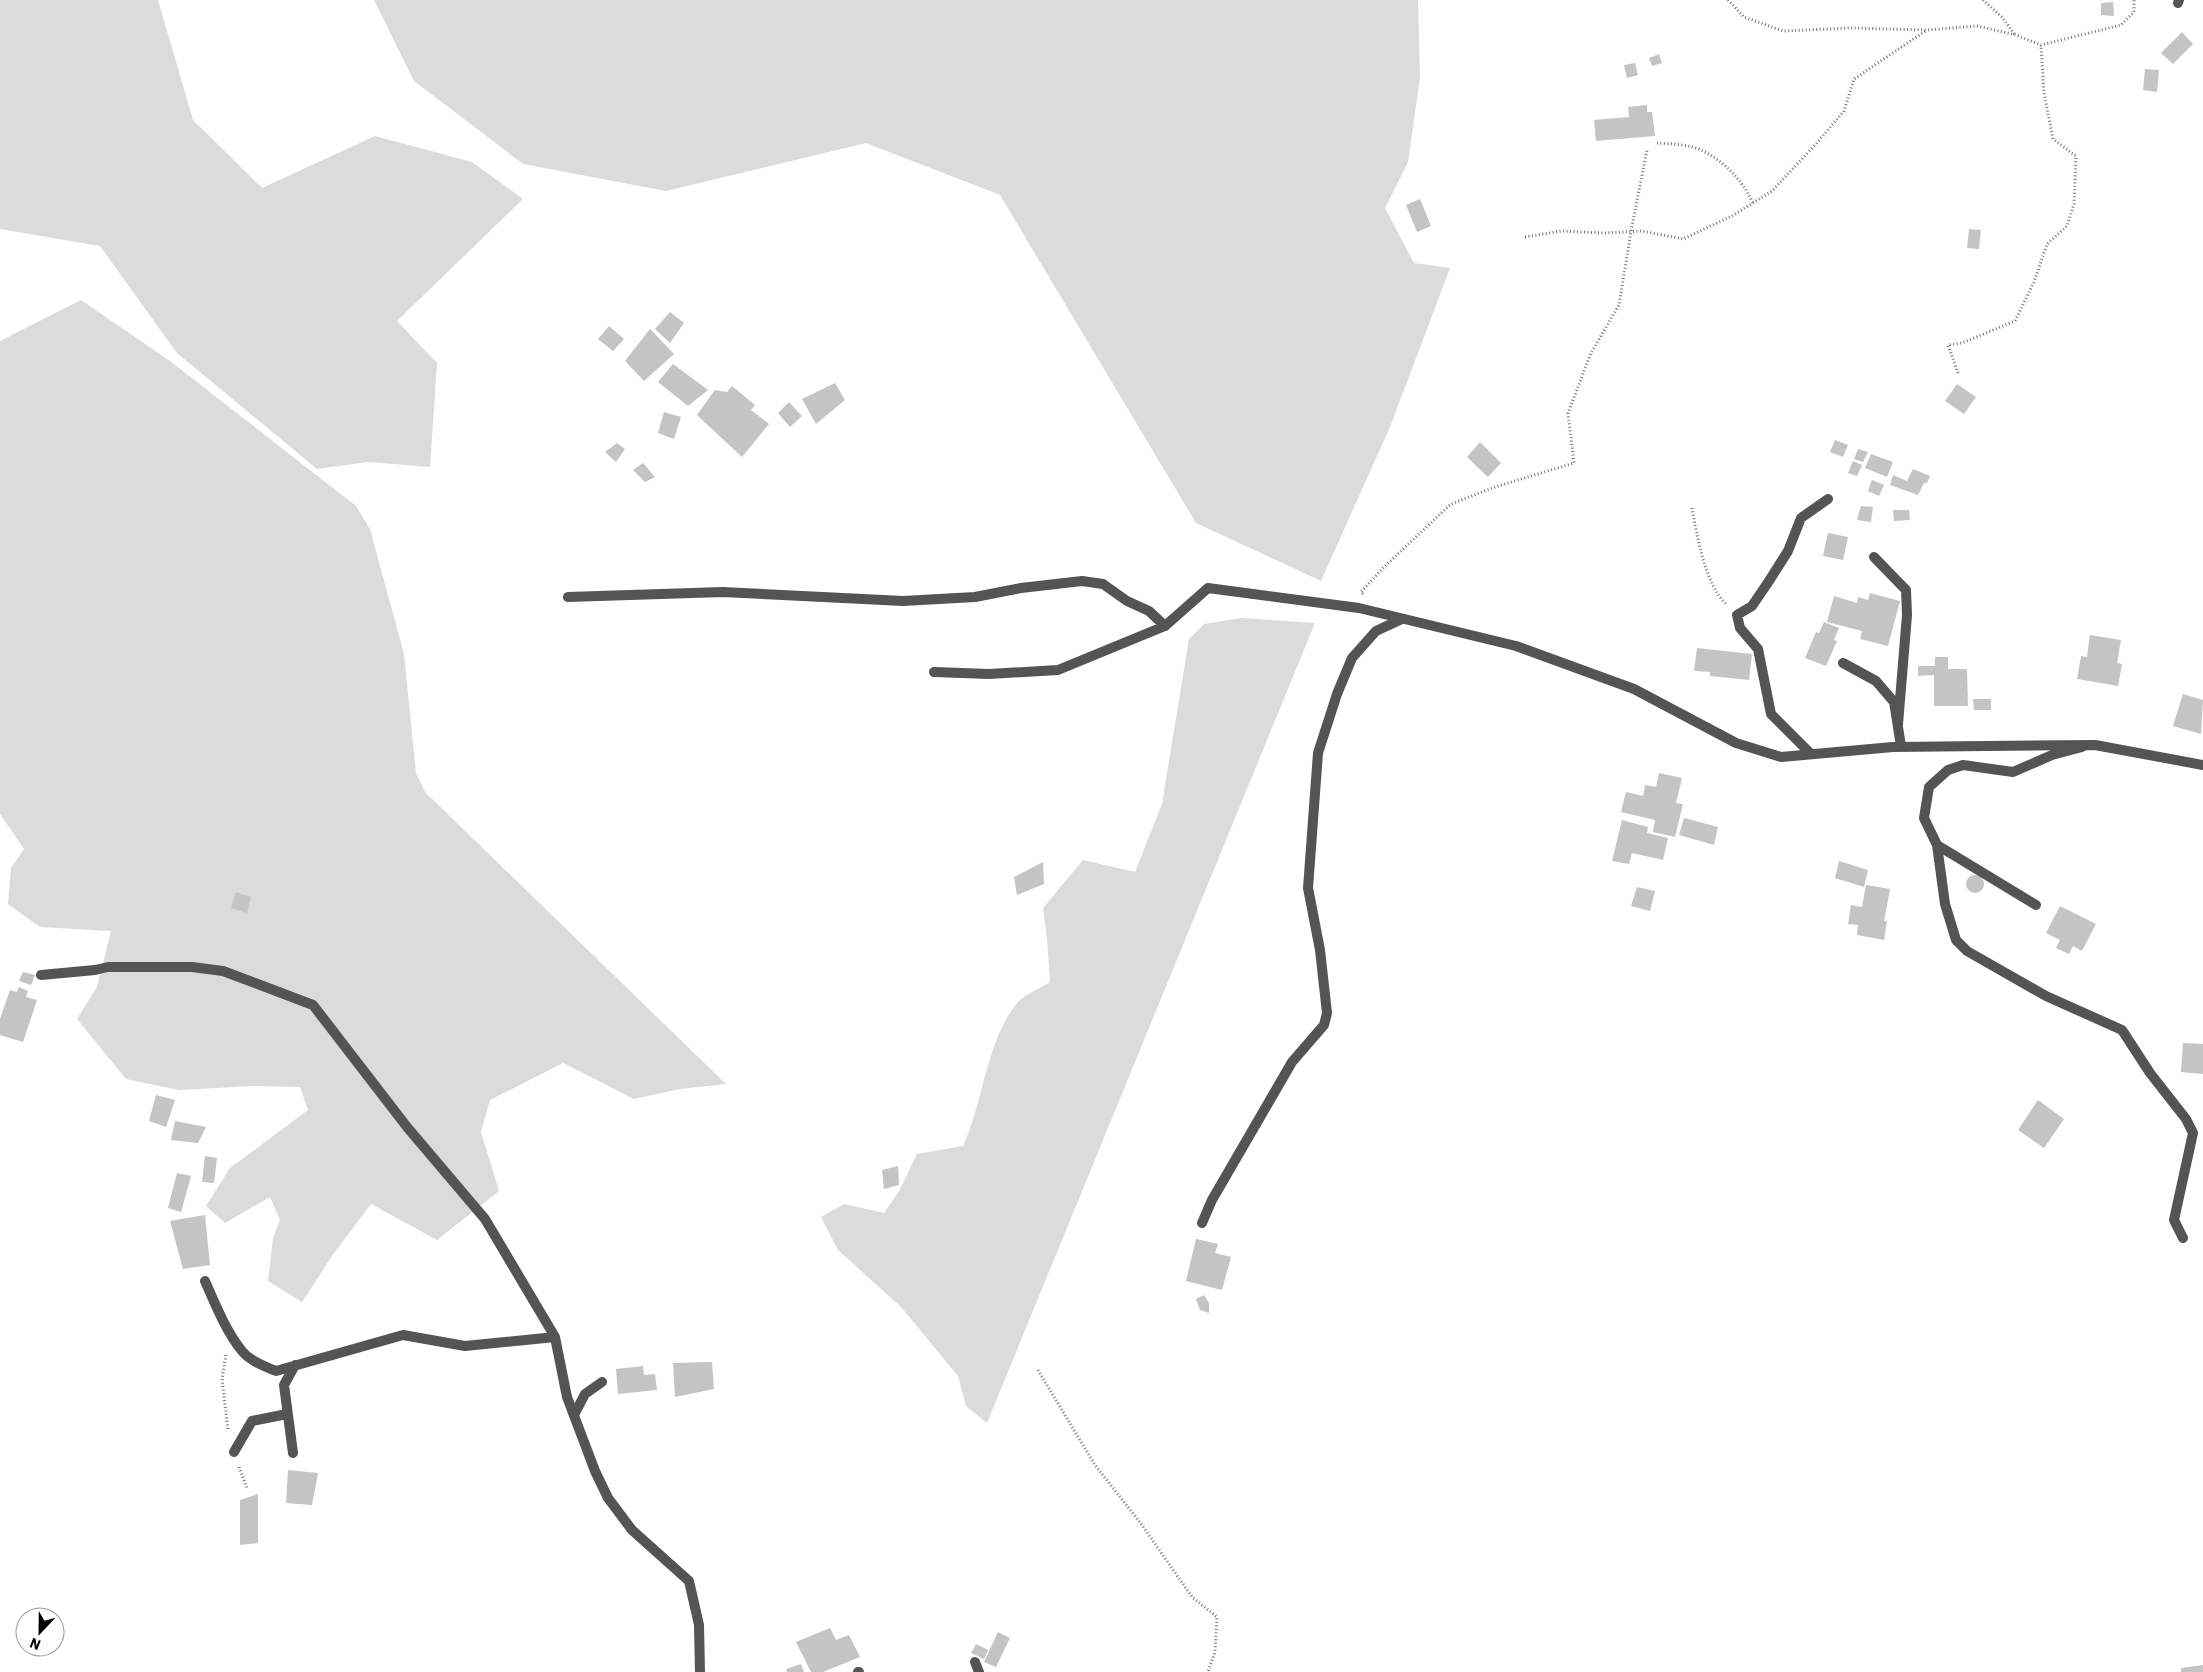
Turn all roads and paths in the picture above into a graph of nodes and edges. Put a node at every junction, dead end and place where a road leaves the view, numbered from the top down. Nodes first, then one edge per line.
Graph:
1 (1728, 0) edge
2 (1983, 0) edge
3 (2134, 0) edge
4 (1927, 30) junction
5 (2016, 35) junction
6 (2042, 44) junction
7 (1657, 143) dead end
8 (1647, 150) dead end
9 (1753, 203) junction
10 (1525, 237) dead end
11 (1958, 373) dead end
12 (1828, 500) dead end
13 (1692, 508) dead end
14 (1874, 557) dead end
15 (568, 597) dead end
16 (1382, 614) junction
17 (1737, 615) junction
18 (1402, 619) junction
19 (1165, 626) junction
20 (1843, 663) dead end
21 (934, 672) dead end
22 (1898, 724) junction
23 (2088, 745) junction
24 (1901, 746) junction
25 (1811, 754) junction
26 (2203, 765) edge
27 (1937, 845) junction
28 (2036, 905) dead end
29 (41, 975) dead end
30 (1202, 1223) dead end
31 (2183, 1238) dead end
32 (205, 1281) dead end
33 (555, 1337) junction
34 (234, 1339) junction
35 (295, 1365) junction
36 (1038, 1370) dead end
37 (602, 1382) dead end
38 (287, 1414) junction
39 (574, 1415) junction
40 (234, 1452) junction
41 (293, 1453) dead end
42 (247, 1488) dead end
43 (975, 1662) dead end
44 (700, 1672) edge
45 (979, 1672) edge
46 (1208, 1672) edge

1 - 4 path
2 - 5 path
3 - 6 path
4 - 5 path
4 - 9 path
5 - 6 path
6 - 11 path
7 - 9 path
8 - 16 path
9 - 10 path
12 - 17 street
13 - 17 path
14 - 22 street
15 - 19 street
16 - 18 street
16 - 19 street
17 - 25 street
18 - 25 street
18 - 30 street
19 - 21 street
20 - 22 street
22 - 24 street
23 - 24 street
23 - 26 street
23 - 27 street
24 - 25 street
27 - 28 street
27 - 31 street
29 - 33 street
32 - 34 street
33 - 35 street
33 - 39 street
34 - 35 street
34 - 40 path
35 - 38 street
36 - 46 path
37 - 39 street
38 - 40 street
38 - 41 street
39 - 44 street
40 - 42 path
43 - 45 street

